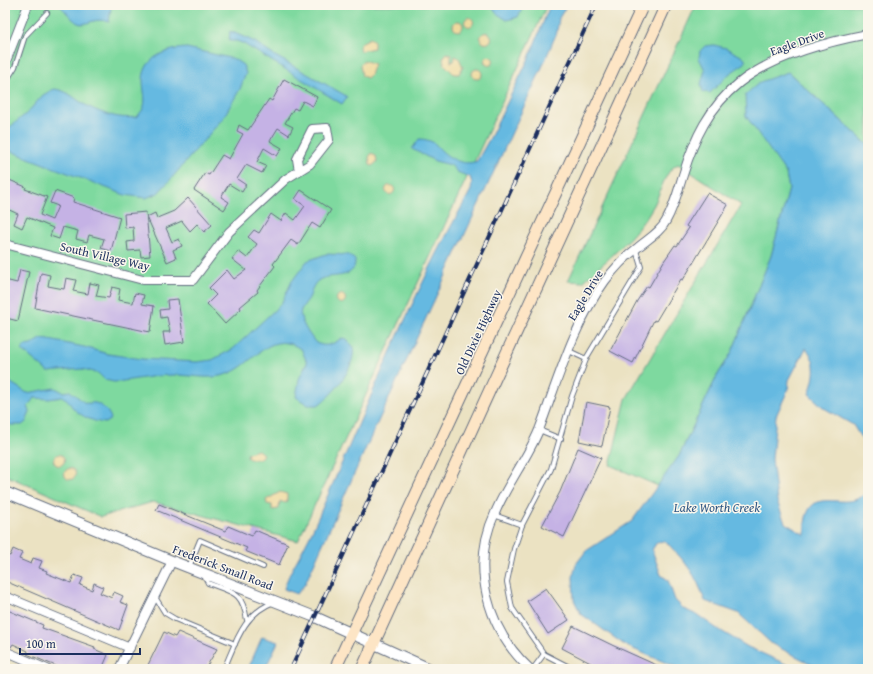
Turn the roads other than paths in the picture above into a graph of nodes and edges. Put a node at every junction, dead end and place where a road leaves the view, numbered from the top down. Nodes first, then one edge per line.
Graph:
1 (28, 5) edge
2 (643, 5) edge
3 (666, 5) edge
4 (47, 13) dead end
5 (868, 34) edge
6 (5, 64) edge
7 (5, 83) edge
8 (299, 171) junction
9 (5, 244) edge
10 (636, 249) junction
11 (569, 351) junction
12 (586, 359) junction
13 (539, 430) junction
14 (561, 439) junction
15 (5, 492) edge
16 (493, 515) junction
17 (522, 524) junction
18 (172, 561) junction
19 (189, 567) junction
20 (263, 567) dead end
21 (203, 573) junction
22 (5, 596) edge
23 (155, 597) junction
24 (276, 602) junction
25 (247, 620) junction
26 (352, 634) junction
27 (374, 643) junction
28 (235, 644) junction
29 (130, 648) junction
30 (5, 651) edge
31 (544, 654) junction
32 (47, 669) edge
33 (120, 669) edge
34 (224, 669) edge
35 (335, 669) edge
36 (362, 669) edge
37 (430, 669) edge
38 (530, 669) edge
39 (533, 669) edge
40 (573, 669) edge

1 - 6 street
2 - 26 main road, Old Dixie Highway
3 - 27 main road
4 - 7 lane
5 - 10 street, Eagle Drive
8 - 8 street, South Village Way
8 - 9 street, South Village Way
10 - 11 street, Eagle Drive
10 - 12 lane
11 - 12 lane
11 - 13 street, Eagle Drive
12 - 14 lane
13 - 14 lane
13 - 16 street, Eagle Drive
14 - 17 lane
15 - 18 street, Frederick Small Road
16 - 17 lane
16 - 38 street, Eagle Drive
17 - 31 lane
18 - 19 street, Frederick Small Road
18 - 23 street
19 - 20 lane
19 - 21 street, Frederick Small Road
21 - 24 street, Frederick Small Road
21 - 25 lane
22 - 29 street
23 - 28 lane
23 - 29 street
24 - 25 lane
24 - 26 street, Frederick Small Road
25 - 28 lane
26 - 27 street, Frederick Small Road
26 - 35 main road, Old Dixie Highway
27 - 36 main road
27 - 37 street, Frederick Small Road
28 - 34 lane
29 - 33 street
30 - 32 street
31 - 39 lane
31 - 40 lane

